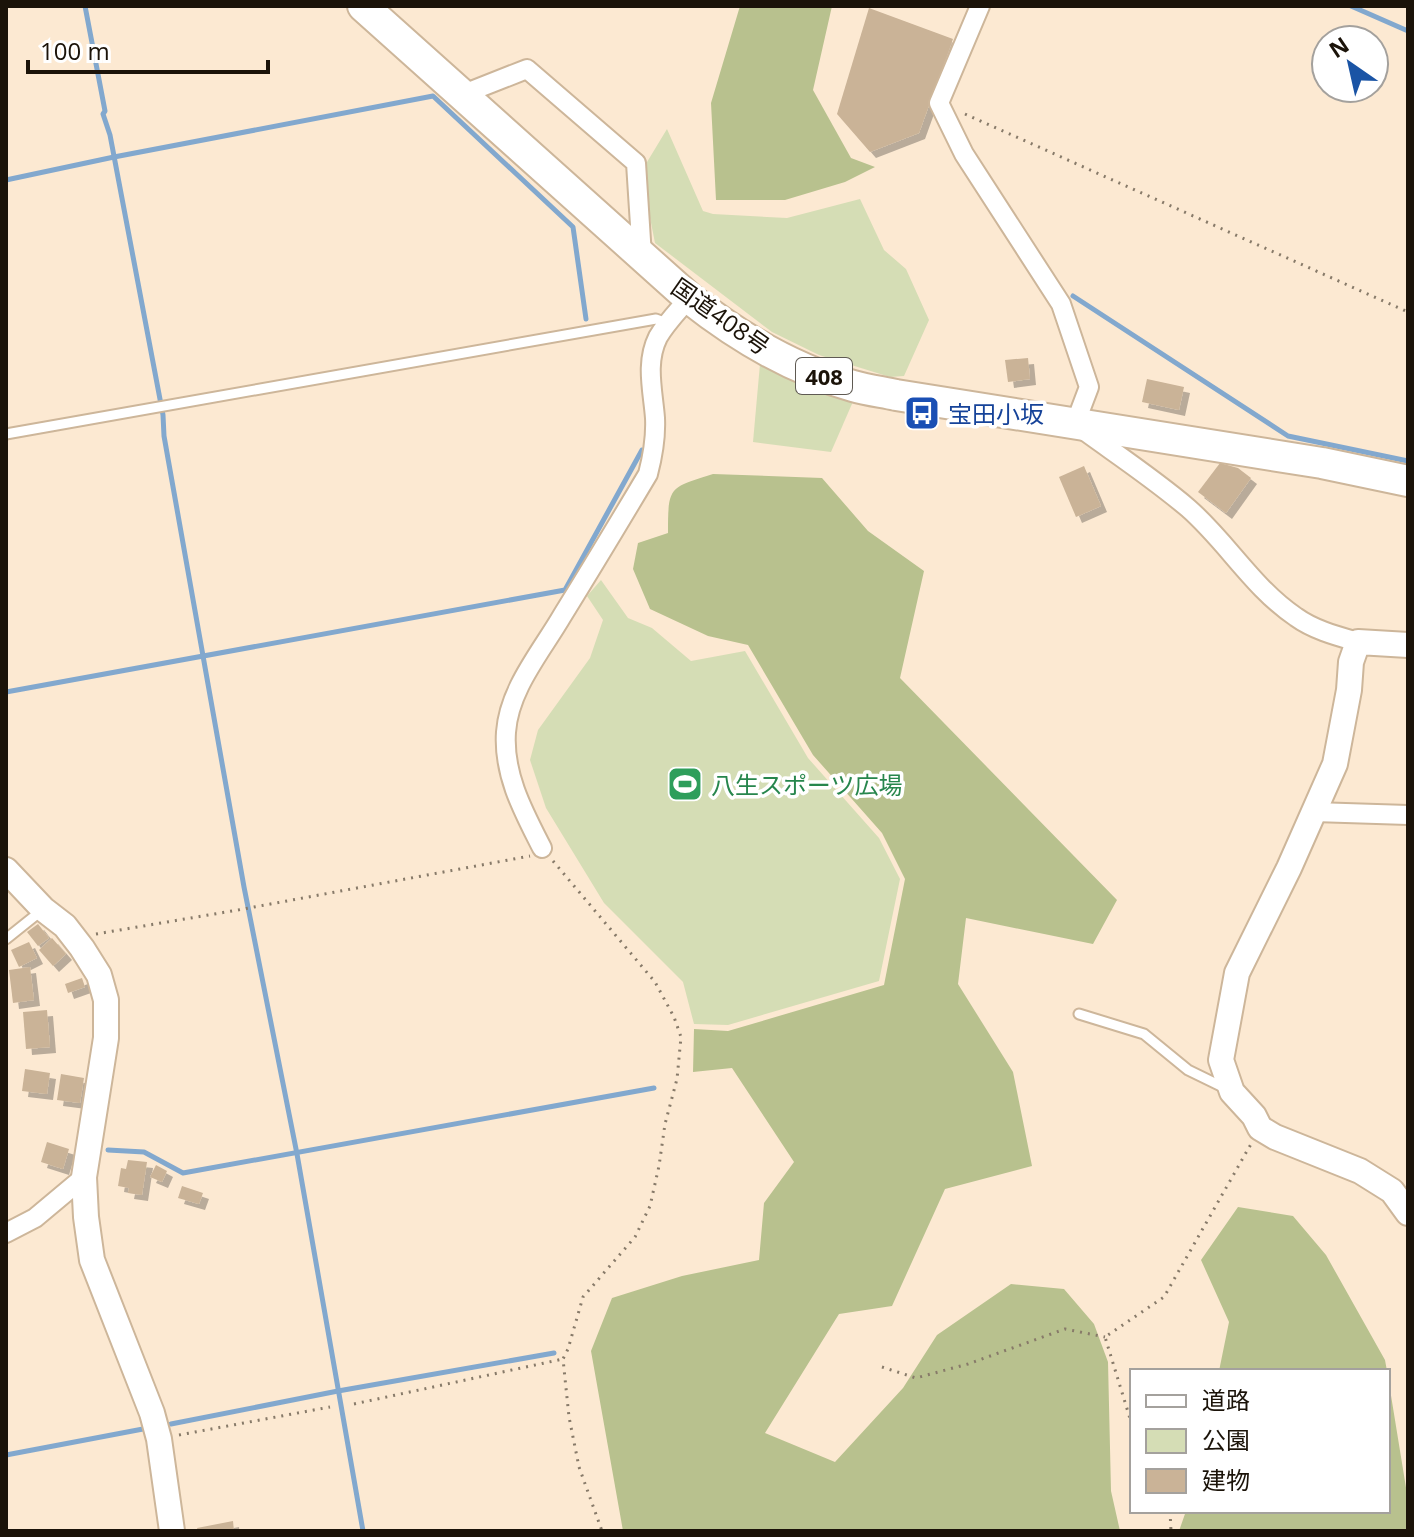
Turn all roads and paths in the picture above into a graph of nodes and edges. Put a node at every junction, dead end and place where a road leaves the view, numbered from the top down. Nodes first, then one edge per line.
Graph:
1 (980, 6) edge
2 (370, 9) edge
3 (461, 95) junction
4 (939, 103) junction
5 (642, 256) junction
6 (689, 298) junction
7 (1408, 312) edge
8 (667, 323) junction
9 (1075, 424) junction
10 (6, 434) edge
11 (1408, 481) edge
12 (1358, 642) junction
13 (1408, 645) edge
14 (1314, 812) junction
15 (1408, 815) edge
16 (542, 848) junction
17 (6, 870) edge
18 (43, 909) junction
19 (6, 939) edge
20 (82, 948) junction
21 (1079, 1014) dead end
22 (1232, 1092) junction
23 (1260, 1128) junction
24 (84, 1177) junction
25 (1400, 1189) edge
26 (1408, 1213) edge
27 (6, 1233) edge
28 (1105, 1337) junction
29 (563, 1359) junction
30 (882, 1367) dead end
31 (354, 1404) dead end
32 (330, 1407) dead end
33 (1130, 1418) edge
34 (159, 1439) junction
35 (172, 1531) edge
36 (602, 1531) edge

1 - 4 street
2 - 3 highway, 国道408号 / 408
3 - 5 highway, 国道408号 / 408
3 - 5 street
4 - 7 path
4 - 9 street
5 - 6 highway, 国道408号 / 408
6 - 8 street
6 - 9 highway, 国道408号 / 408
8 - 10 lane
8 - 16 street
9 - 11 highway, 国道408号 / 408
9 - 12 street
12 - 13 street
12 - 14 street
14 - 15 street
14 - 22 street
16 - 20 path
16 - 29 path
17 - 18 street
18 - 19 lane
18 - 20 street
20 - 24 street
21 - 22 lane
22 - 23 street
23 - 25 street
23 - 28 path
24 - 27 street
24 - 34 street
25 - 26 street
28 - 30 path
28 - 33 path
29 - 31 path
29 - 36 path
32 - 34 path
34 - 35 street

